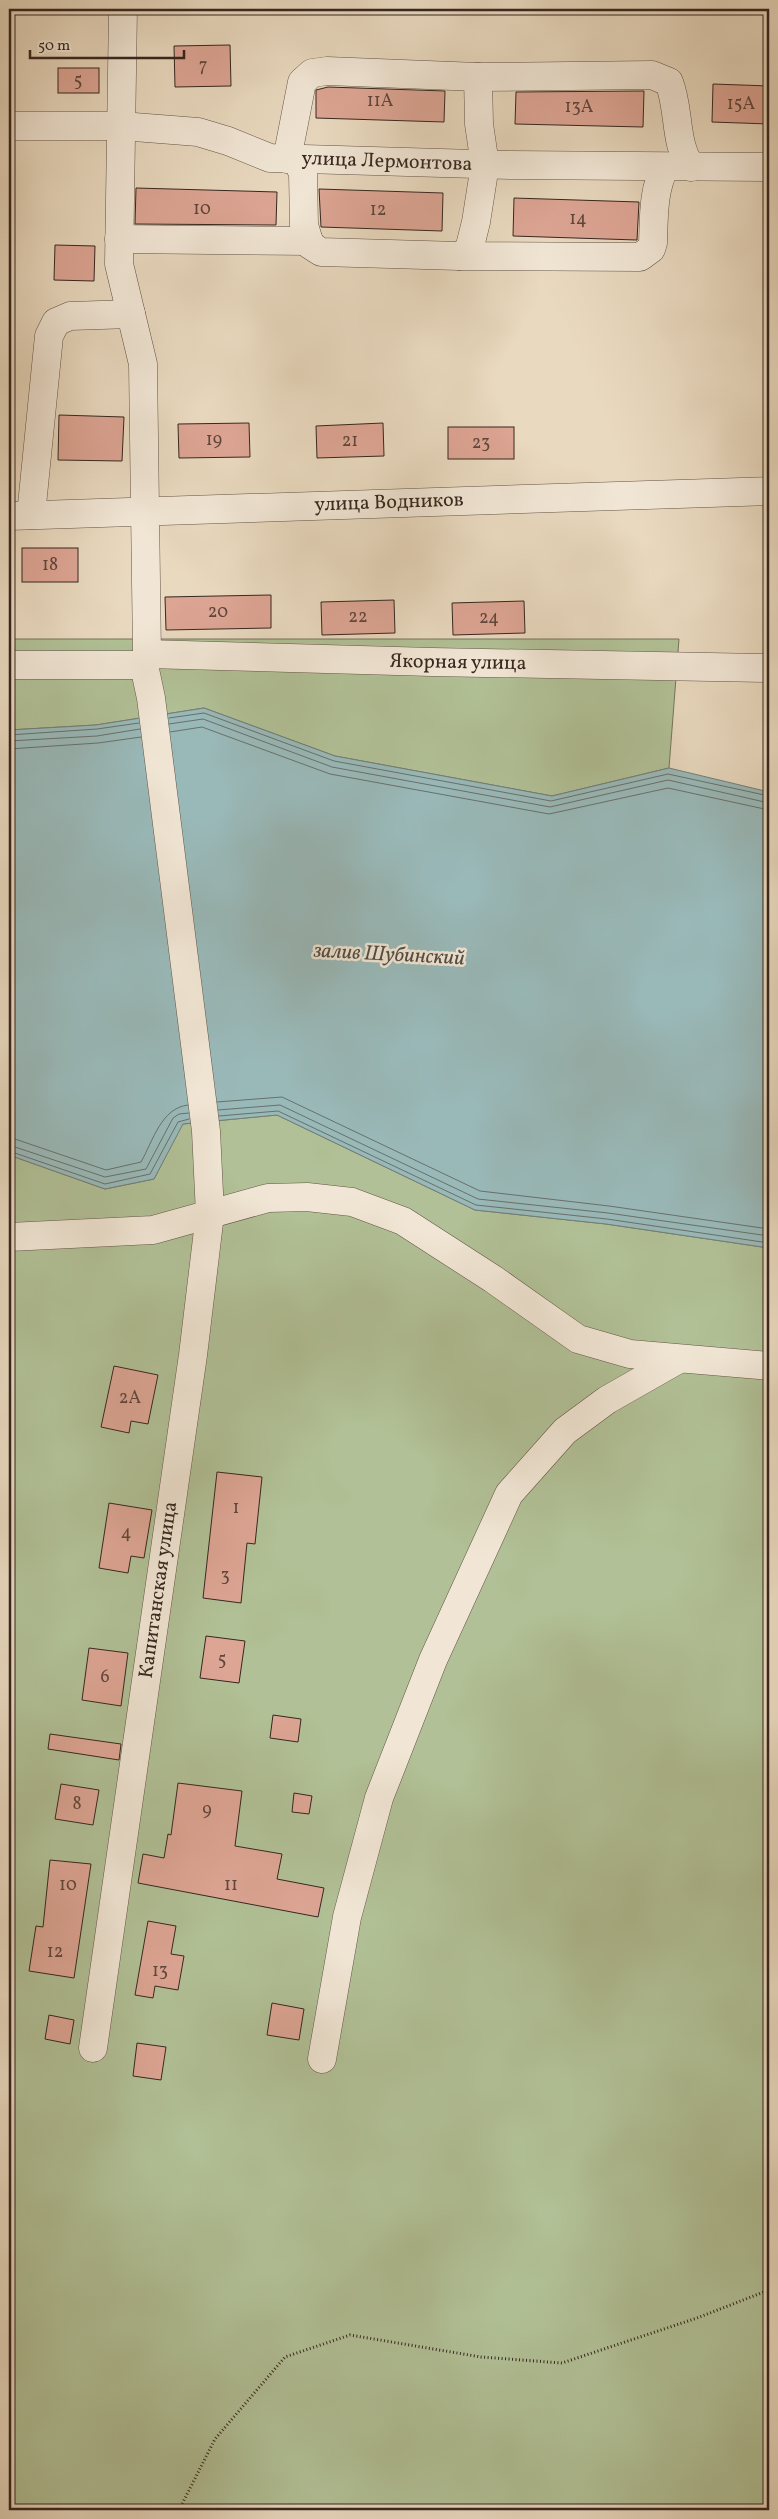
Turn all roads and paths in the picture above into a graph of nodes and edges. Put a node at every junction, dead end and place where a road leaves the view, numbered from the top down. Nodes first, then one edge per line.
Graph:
1 (123, 9) edge
2 (478, 78) junction
3 (9, 126) edge
4 (120, 126) junction
5 (292, 159) junction
6 (485, 164) junction
7 (678, 167) junction
8 (769, 168) edge
9 (119, 238) junction
10 (308, 241) junction
11 (459, 256) junction
12 (131, 314) junction
13 (769, 491) edge
14 (143, 511) junction
15 (20, 515) edge
16 (145, 659) junction
17 (9, 665) edge
18 (769, 668) edge
19 (210, 1214) junction
20 (9, 1237) edge
21 (679, 1359) junction
22 (769, 1366) edge
23 (93, 2048) dead end
24 (322, 2059) dead end
25 (769, 2290) edge
26 (179, 2510) edge

1 - 4 street, Капитанская улица
2 - 5 street
2 - 6 street
2 - 7 street
3 - 4 street, улица Лермонтова
4 - 5 street, улица Лермонтова
4 - 9 street, Капитанская улица
5 - 6 street, улица Лермонтова
5 - 10 street
6 - 7 street, улица Лермонтова
6 - 11 street
7 - 8 street, улица Лермонтова
7 - 11 street
9 - 10 street
9 - 12 street, Капитанская улица
10 - 11 street
12 - 14 street, Капитанская улица
12 - 15 street
13 - 14 street, улица Водников
14 - 15 street, улица Водников
14 - 16 street, Капитанская улица
16 - 17 street, Якорная улица
16 - 18 street, Якорная улица
16 - 19 street, Капитанская улица
19 - 20 street
19 - 21 street
19 - 23 street, Капитанская улица
21 - 22 street
21 - 24 street
25 - 26 path

